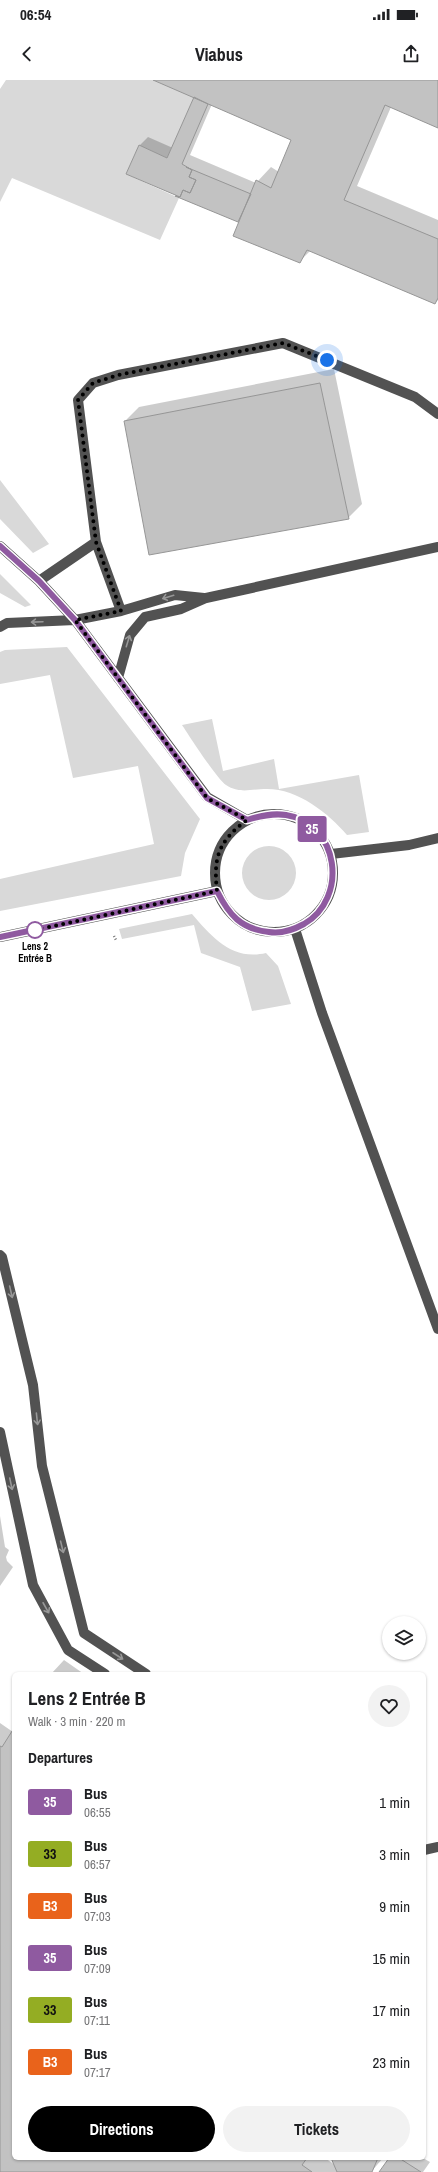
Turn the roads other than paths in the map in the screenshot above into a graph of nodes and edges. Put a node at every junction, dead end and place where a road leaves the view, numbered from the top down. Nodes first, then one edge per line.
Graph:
1 (438, 414) edge
2 (96, 542) junction
3 (0, 546) edge
4 (438, 547) edge
5 (39, 581) junction
6 (206, 598) junction
7 (121, 611) junction
8 (75, 620) junction
9 (2, 623) edge
10 (118, 678) junction
11 (247, 820) junction
12 (438, 838) edge
13 (331, 854) junction
14 (217, 891) junction
15 (295, 929) junction
16 (0, 937) edge
17 (0, 1255) edge
18 (438, 1329) edge
19 (0, 1432) edge
20 (102, 1672) edge
21 (143, 1672) edge
22 (438, 1847) edge
23 (426, 1850) edge

1 - 2 street
2 - 5 street
2 - 7 street
3 - 5 street
4 - 6 street
5 - 8 street
6 -> 7 street
10 -> 6 street
7 - 8 street
8 -> 9 street
8 - 10 street
10 - 11 street
11 - 13 street
11 - 14 street
12 - 13 street
13 - 15 street
14 - 15 street
14 - 16 street
15 - 18 street
17 -> 21 street
19 -> 20 street
22 - 23 street

